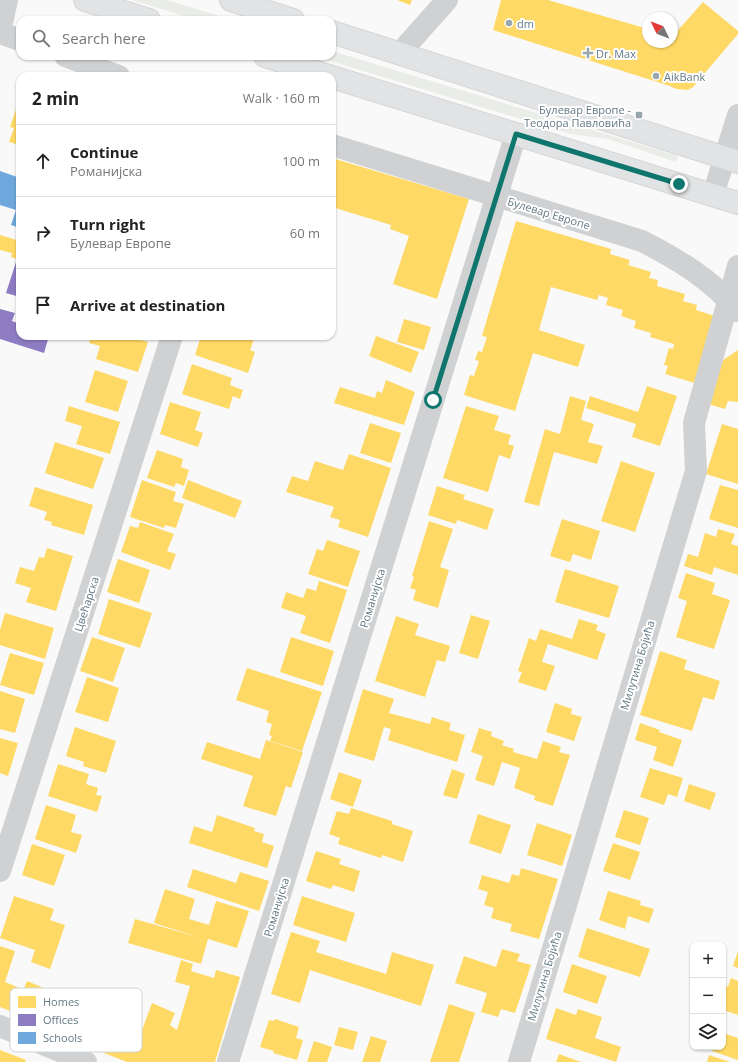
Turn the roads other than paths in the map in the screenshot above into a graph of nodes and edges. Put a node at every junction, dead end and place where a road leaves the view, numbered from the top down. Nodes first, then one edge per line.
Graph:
1 (85, 0) edge
2 (231, 0) edge
3 (447, 0) edge
4 (5, 16) edge
5 (136, 16) edge
6 (281, 16) edge
7 (336, 33) edge
8 (16, 34) edge
9 (399, 54) junction
10 (76, 60) edge
11 (278, 60) edge
12 (108, 72) edge
13 (318, 72) edge
14 (336, 78) edge
15 (738, 115) edge
16 (516, 134) junction
17 (336, 146) edge
18 (731, 160) edge
19 (713, 195) junction
20 (496, 197) junction
21 (738, 203) edge
22 (738, 266) edge
23 (734, 307) edge
24 (171, 340) edge
25 (0, 871) edge
26 (0, 1026) edge
27 (10, 1030) edge
28 (62, 1052) edge
29 (86, 1062) edge
30 (228, 1062) edge
31 (519, 1062) edge

1 - 5 main road
2 - 6 main road
3 - 9 street
4 - 8 street
7 - 9 main road
9 - 18 main road
10 - 12 street
11 - 13 main road
14 - 16 main road
15 - 18 street
16 - 19 main road
16 - 20 street, Романијска
17 - 20 street, Булевар Европе
18 - 19 street
19 - 21 main road
20 - 23 street, Булевар Европе
20 - 30 street, Романијска
22 - 23 street, Милутина Бојића
23 - 31 street, Милутина Бојића
24 - 25 street, Цвећарска
26 - 27 street
28 - 29 street

